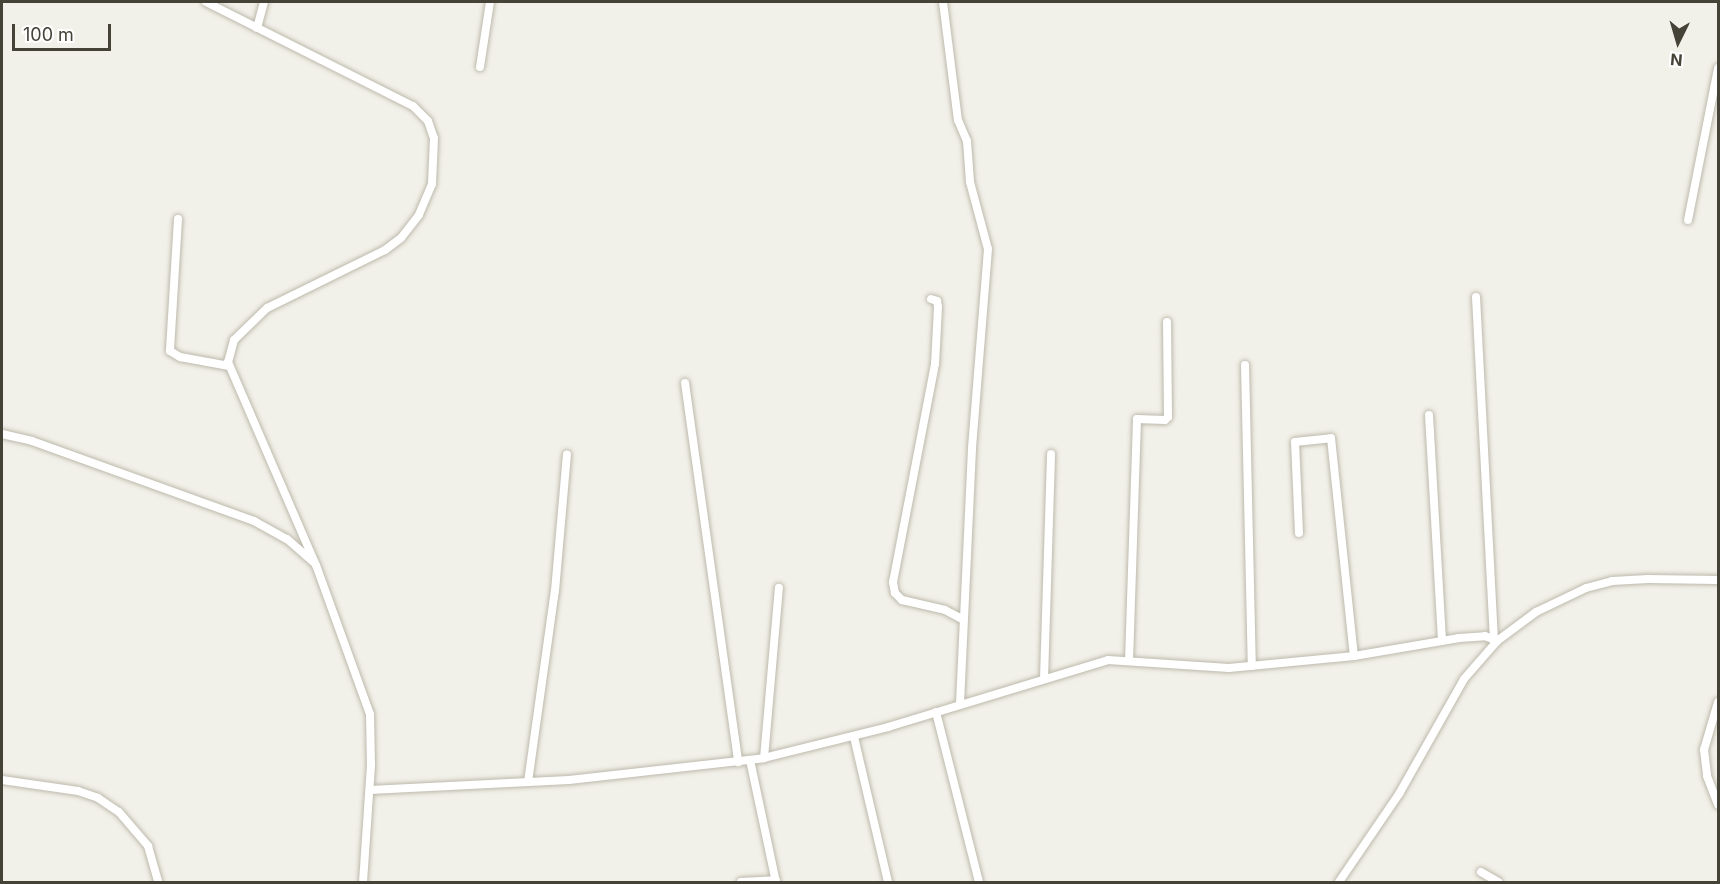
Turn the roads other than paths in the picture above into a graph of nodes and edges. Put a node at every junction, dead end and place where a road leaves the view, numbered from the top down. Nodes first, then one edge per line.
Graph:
1 (206, 2) edge
2 (264, 2) edge
3 (490, 2) edge
4 (943, 2) edge
5 (257, 28) junction
6 (480, 67) dead end
7 (1719, 68) edge
8 (1715, 106) edge
9 (178, 219) dead end
10 (1688, 220) dead end
11 (1476, 297) dead end
12 (931, 299) dead end
13 (1167, 322) dead end
14 (1245, 365) dead end
15 (229, 366) junction
16 (685, 382) dead end
17 (1430, 415) dead end
18 (2, 434) edge
19 (1051, 454) dead end
20 (567, 455) dead end
21 (1299, 533) dead end
22 (316, 565) junction
23 (1719, 580) edge
24 (779, 588) dead end
25 (964, 620) junction
26 (1495, 640) junction
27 (1442, 641) junction
28 (1354, 656) junction
29 (1129, 661) junction
30 (1252, 666) junction
31 (1044, 678) junction
32 (1719, 702) edge
33 (960, 704) junction
34 (936, 712) junction
35 (854, 737) junction
36 (764, 758) junction
37 (750, 760) junction
38 (738, 762) junction
39 (2, 780) edge
40 (528, 782) junction
41 (370, 790) junction
42 (1719, 805) edge
43 (1481, 872) dead end
44 (776, 881) edge
45 (158, 882) edge
46 (363, 882) edge
47 (741, 882) edge
48 (888, 882) edge
49 (979, 882) edge
50 (1339, 882) edge
51 (1498, 882) edge

1 - 5 street
2 - 5 street
3 - 6 street
4 - 25 street
5 - 15 street
7 - 8 street
8 - 10 street
9 - 15 street
11 - 26 street
12 - 25 street
13 - 29 street
14 - 30 street
15 - 22 street
16 - 38 street
17 - 27 street
18 - 22 street
19 - 31 street
20 - 40 street
21 - 28 street
22 - 41 street
23 - 26 street
24 - 36 street
25 - 33 street
26 - 27 street
26 - 50 street
27 - 28 street
28 - 30 street
29 - 30 street
29 - 31 street
31 - 33 street
32 - 42 street
33 - 34 street
34 - 35 street
34 - 49 street
35 - 36 street
35 - 48 street
36 - 37 street
37 - 38 street
37 - 44 street
38 - 40 street
39 - 45 street
40 - 41 street
41 - 46 street
43 - 51 street
44 - 47 street

